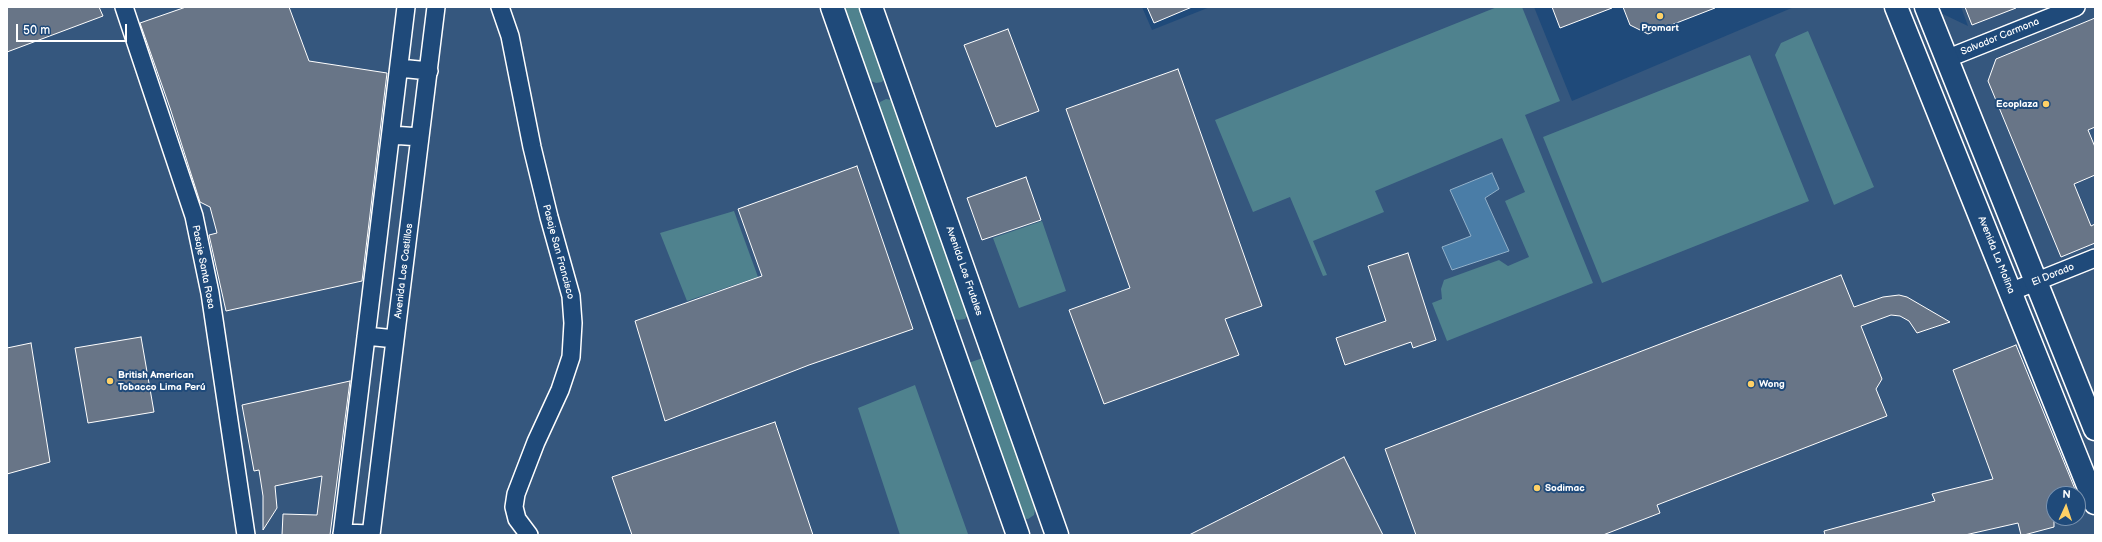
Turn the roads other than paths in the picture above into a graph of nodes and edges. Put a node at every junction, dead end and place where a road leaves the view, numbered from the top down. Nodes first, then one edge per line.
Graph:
1 (124, 7) edge
2 (406, 7) edge
3 (436, 7) edge
4 (500, 7) edge
5 (832, 7) edge
6 (871, 7) edge
7 (1896, 7) edge
8 (1926, 7) edge
9 (2076, 7) edge
10 (1946, 59) junction
11 (399, 68) junction
12 (429, 71) junction
13 (391, 135) junction
14 (420, 138) junction
15 (2095, 258) edge
16 (2035, 282) junction
17 (2010, 292) junction
18 (366, 336) junction
19 (395, 340) junction
20 (2095, 429) edge
21 (2095, 434) edge
22 (2071, 444) junction
23 (2095, 503) edge
24 (342, 534) edge
25 (246, 535) edge
26 (371, 535) edge
27 (529, 535) edge
28 (1018, 535) edge
29 (1057, 535) edge

1 - 25 street, Pasaje Santa Rosa
2 - 11 street
3 - 12 street, Avenida Los Castillos
4 - 27 street, Pasaje San Francisco
5 - 28 main road
6 - 29 main road, Avenida Los Frutales
7 - 17 main road, Avenida La Molina
8 - 10 main road
9 - 10 street, Salvador Carmona
10 - 16 main road
11 - 12 street
11 - 13 street
12 - 14 street, Avenida Los Castillos
13 - 14 street
13 - 18 street
14 - 19 street, Avenida Los Castillos
15 - 16 street, El Dorado
16 - 17 street, El Dorado
16 - 20 main road
17 - 22 main road, Avenida La Molina
18 - 19 street
18 - 24 street
19 - 26 street, Avenida Los Castillos
21 - 22 main road
22 - 23 main road, Avenida La Molina
24 - 26 street

